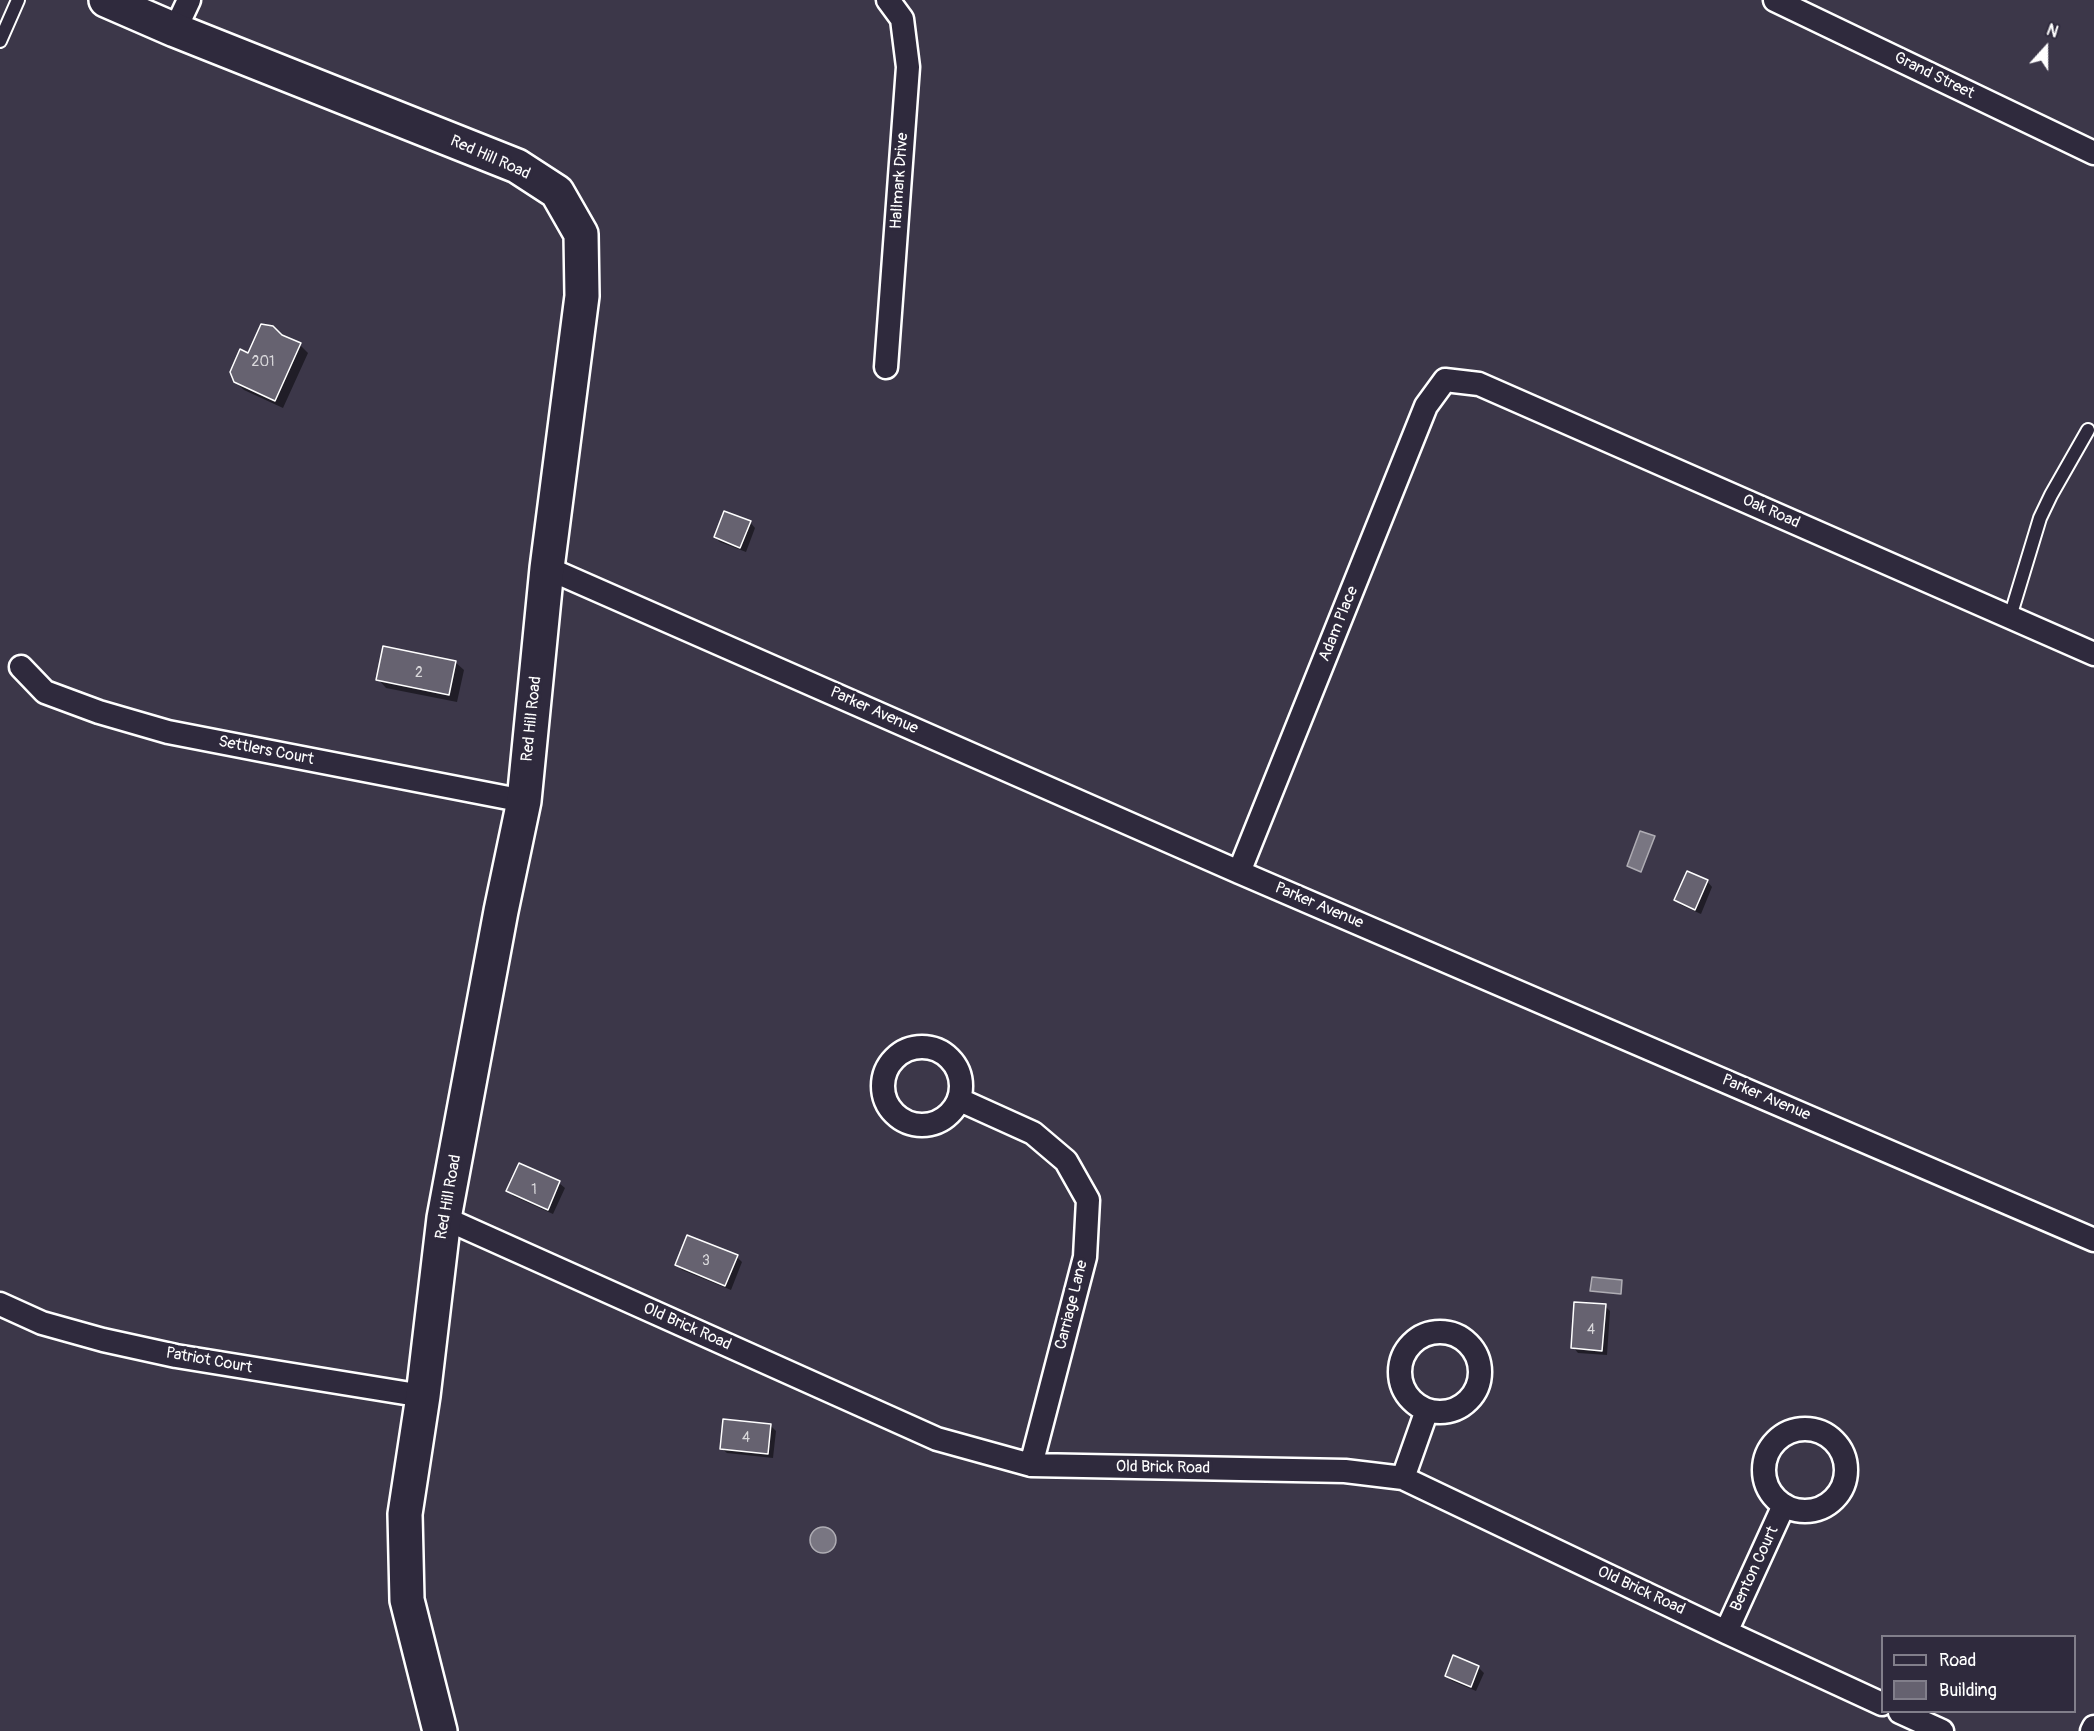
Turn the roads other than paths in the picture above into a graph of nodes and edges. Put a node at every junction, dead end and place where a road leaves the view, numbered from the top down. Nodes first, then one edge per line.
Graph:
1 (18, 0) edge
2 (106, 0) edge
3 (189, 0) edge
4 (888, 0) edge
5 (1775, 0) edge
6 (1818, 9) edge
7 (175, 30) junction
8 (0, 41) edge
9 (2094, 153) edge
10 (886, 367) dead end
11 (1445, 380) joint
12 (2088, 430) dead end
13 (547, 568) junction
14 (2010, 617) junction
15 (2094, 654) edge
16 (21, 667) dead end
17 (524, 801) junction
18 (1239, 872) junction
19 (960, 1100) dead end
20 (444, 1218) junction
21 (2094, 1240) edge
22 (0, 1304) edge
23 (423, 1396) junction
24 (1427, 1410) dead end
25 (1031, 1465) junction
26 (1403, 1478) junction
27 (1784, 1505) dead end
28 (1726, 1632) junction
29 (1881, 1704) edge
30 (1902, 1713) edge
31 (434, 1724) edge
32 (1942, 1731) edge

1 - 8 lane
2 - 7 street, Red Hill Road
3 - 7 street
4 - 10 street, Hallmark Drive
5 - 6 street, Grand Street
6 - 9 street, Grand Street
7 - 13 street, Red Hill Road
11 - 14 street, Oak Road
11 - 18 street, Adam Place
12 - 14 lane
13 - 17 street, Red Hill Road
13 - 18 street, Parker Avenue
14 - 15 street, Oak Road
16 - 17 street, Settlers Court
17 - 20 street, Red Hill Road
18 - 21 street, Parker Avenue
19 - 25 street, Carriage Lane
20 - 23 street, Red Hill Road
20 - 25 street, Old Brick Road
22 - 23 street, Patriot Court
23 - 31 street, Red Hill Road
24 - 26 street
25 - 26 street, Old Brick Road
26 - 28 street, Old Brick Road
27 - 28 street, Benton Court
28 - 29 street, Old Brick Road
30 - 32 street

